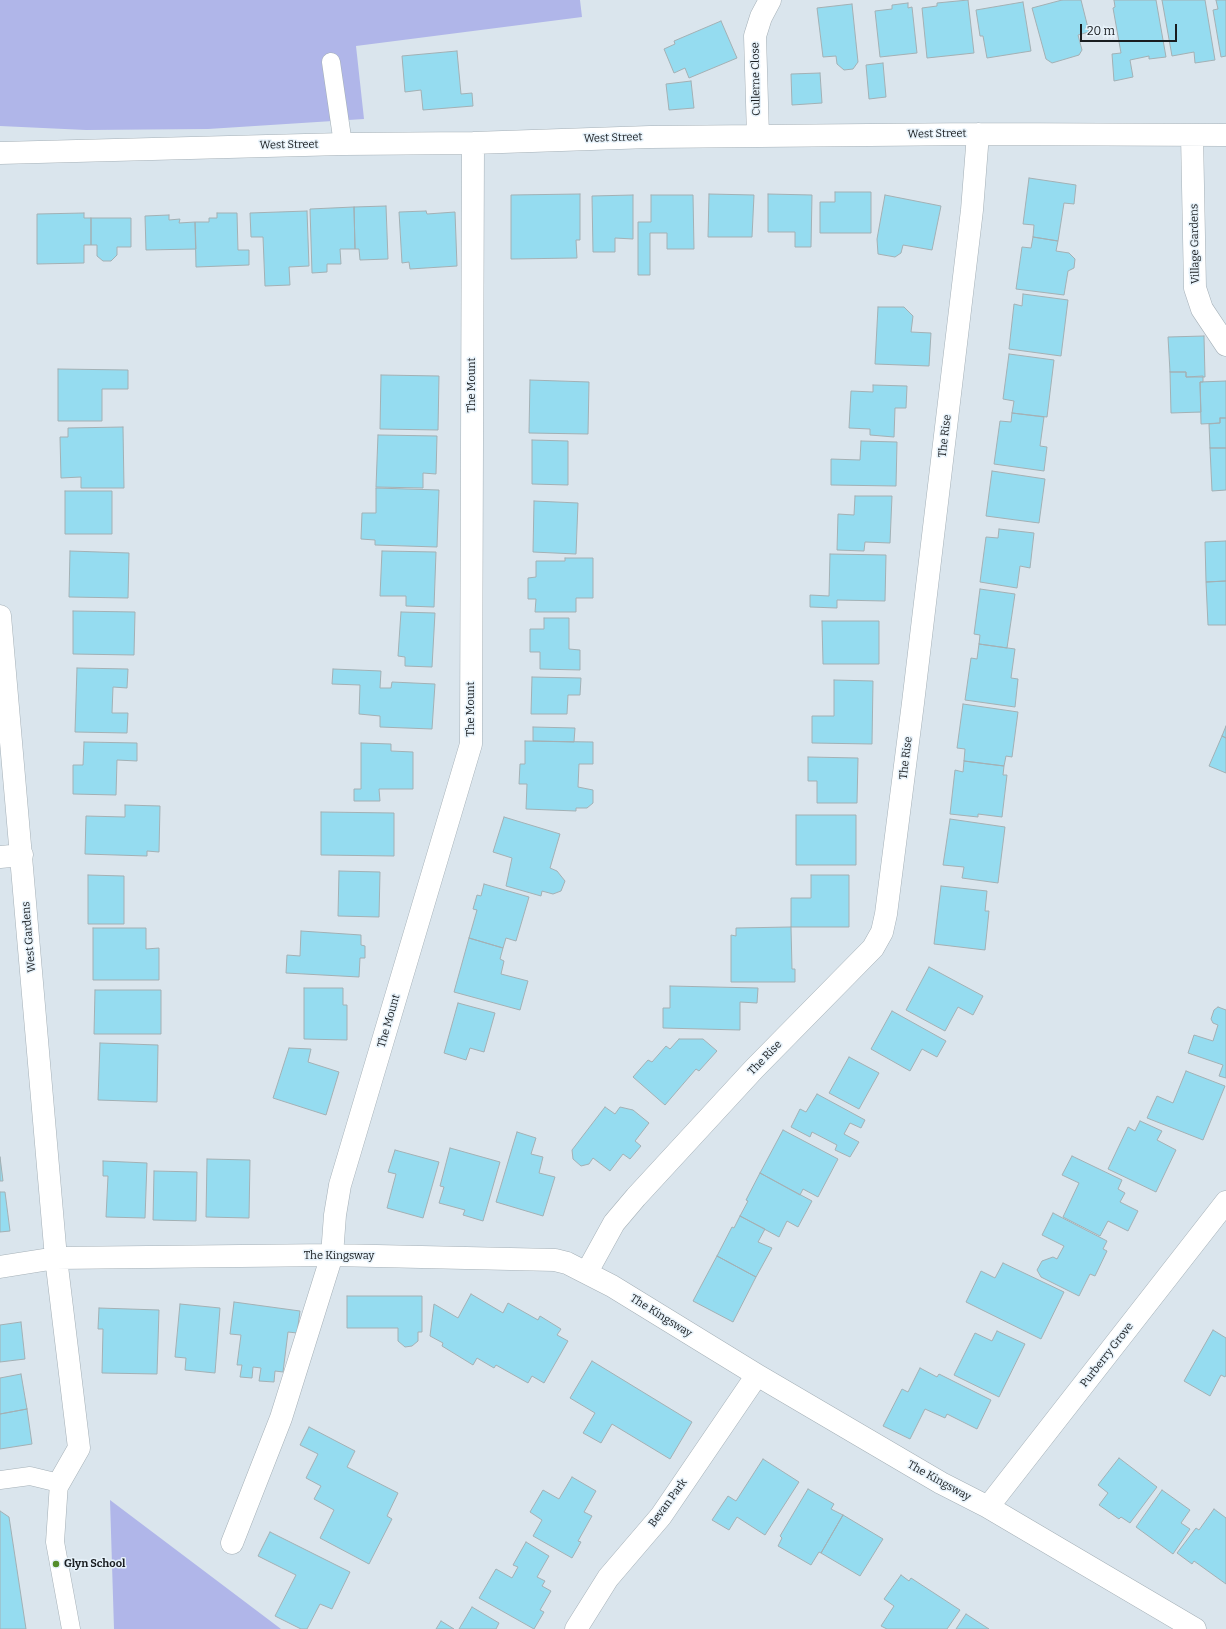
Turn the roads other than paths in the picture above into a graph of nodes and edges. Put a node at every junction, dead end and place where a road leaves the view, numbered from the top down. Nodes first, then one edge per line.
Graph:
1 (770, 0) edge
2 (331, 62) dead end
3 (978, 134) junction
4 (1192, 135) junction
5 (1226, 135) edge
6 (758, 136) junction
7 (473, 143) junction
8 (343, 144) junction
9 (0, 153) edge
10 (1226, 345) edge
11 (0, 616) edge
12 (22, 855) junction
13 (0, 856) edge
14 (1226, 1202) edge
15 (332, 1255) junction
16 (56, 1258) junction
17 (0, 1267) edge
18 (587, 1272) junction
19 (757, 1375) junction
20 (0, 1480) edge
21 (59, 1483) junction
22 (988, 1507) junction
23 (232, 1543) dead end
24 (71, 1629) edge
25 (576, 1629) edge
26 (1195, 1629) edge

1 - 6 street, Cullerne Close
2 - 8 lane
3 - 4 street, West Street
3 - 6 street, West Street
3 - 18 street, The Rise
4 - 5 street, West Street
4 - 10 street, Village Gardens
6 - 7 street, West Street
7 - 8 street, West Street
7 - 15 street, The Mount
8 - 9 street, West Street
11 - 12 street, West Gardens
12 - 13 street
12 - 16 street, West Gardens
14 - 22 street, Purberry Grove
15 - 16 street, The Kingsway
15 - 18 street, The Kingsway
15 - 23 street, The Mount
16 - 17 street, The Kingsway
16 - 21 street
18 - 19 street, The Kingsway
19 - 22 street, The Kingsway
19 - 25 street, Bevan Park
20 - 21 lane
21 - 24 lane
22 - 26 street, The Kingsway

